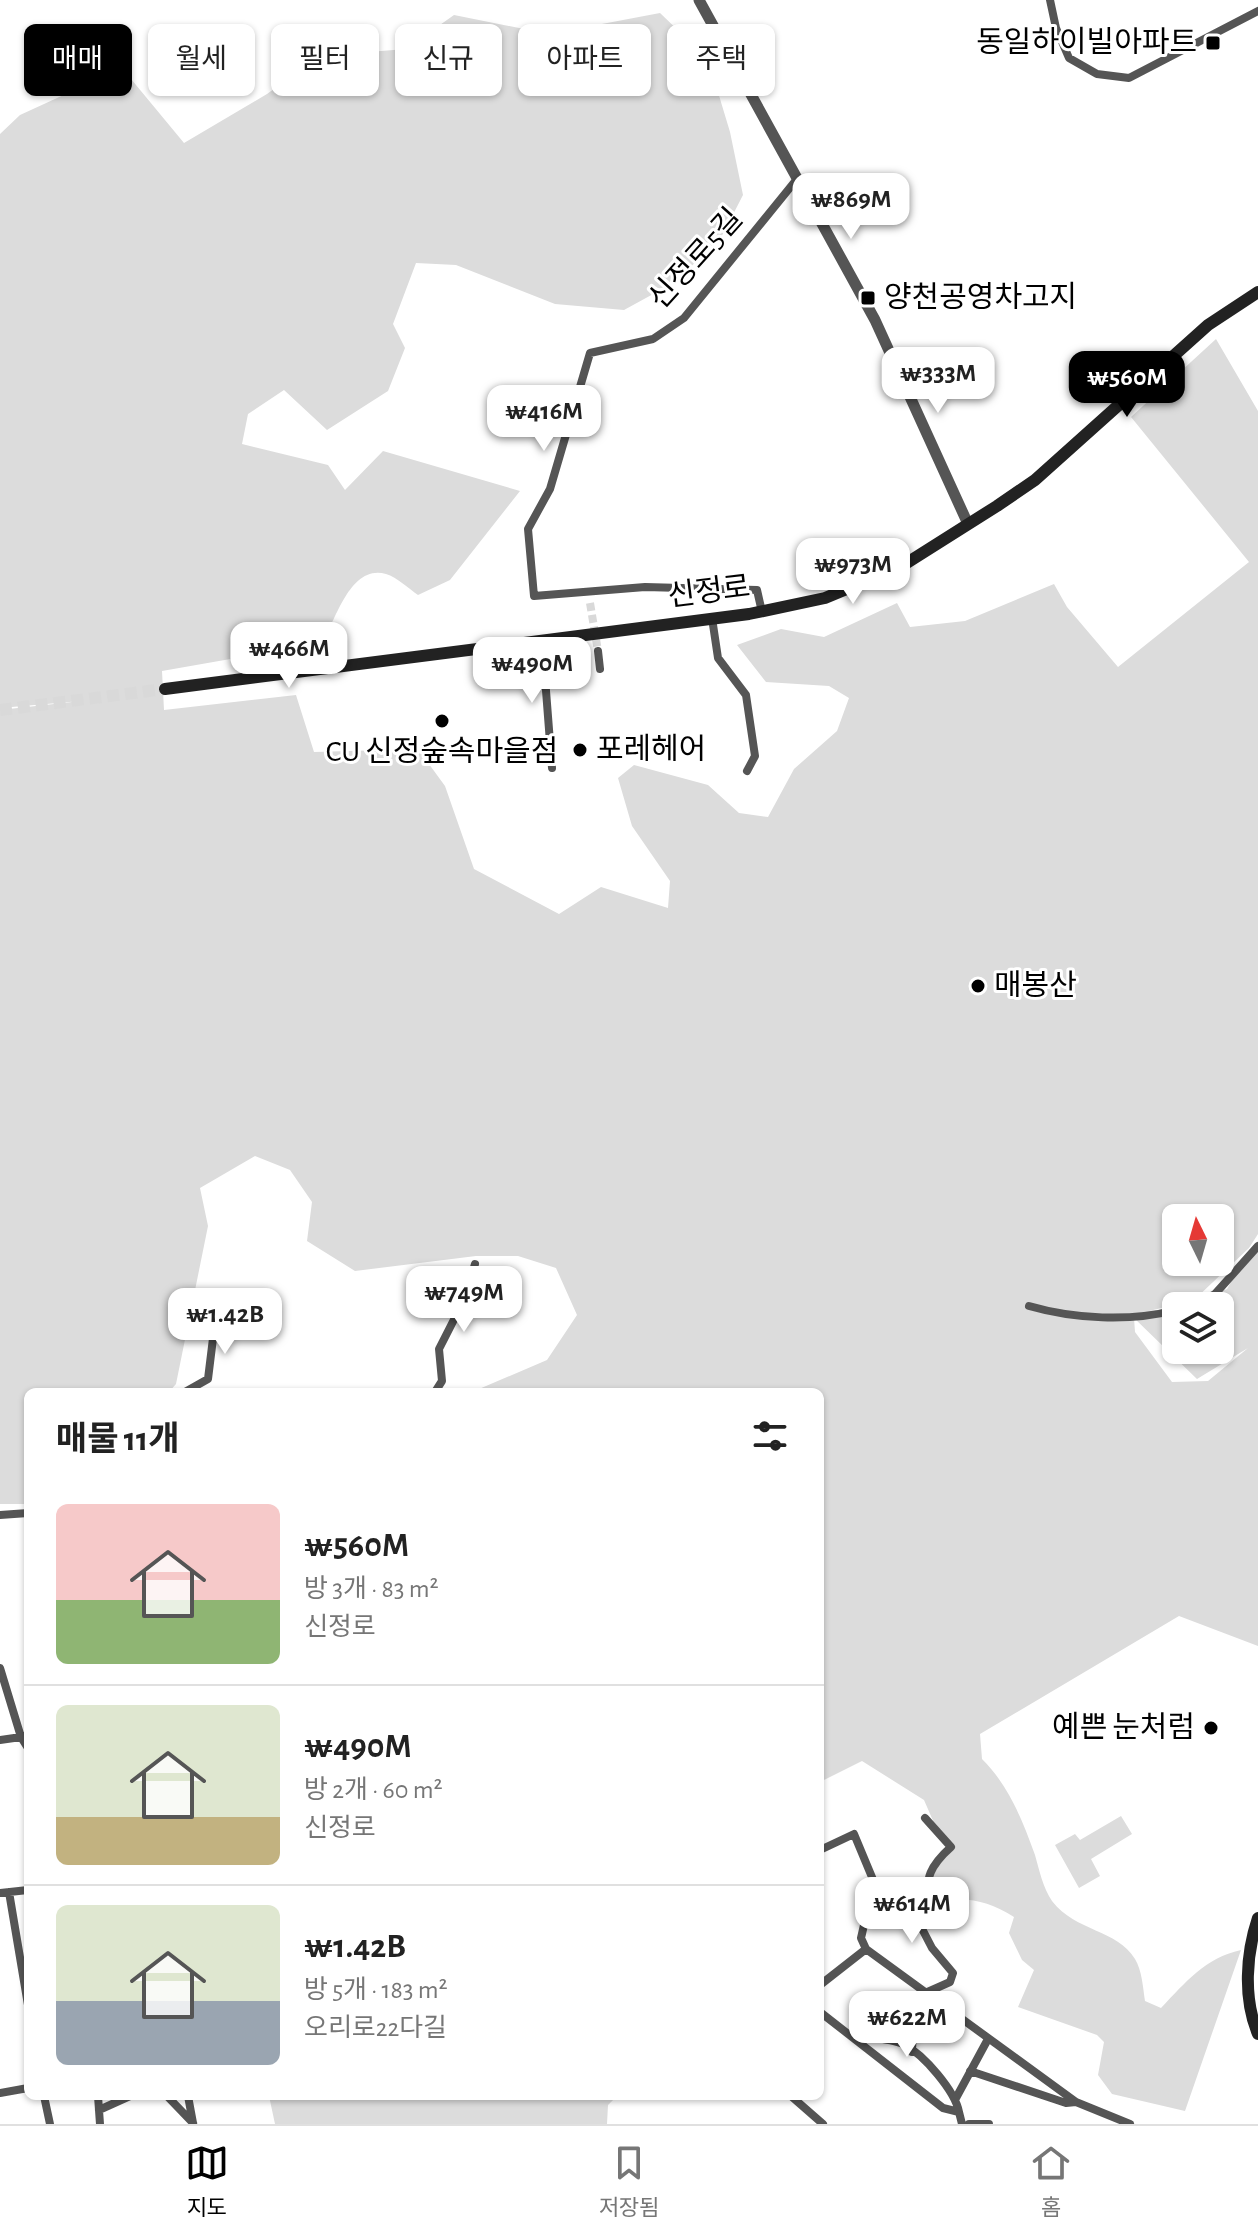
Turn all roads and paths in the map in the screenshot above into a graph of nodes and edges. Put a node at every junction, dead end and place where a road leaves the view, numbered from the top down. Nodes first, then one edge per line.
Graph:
1 (699, 0) edge
2 (1050, 0) edge
3 (1258, 11) edge
4 (797, 179) junction
5 (1258, 292) edge
6 (968, 524) junction
7 (762, 612) junction
8 (712, 618) junction
9 (542, 639) junction
10 (598, 651) tunnel mouth
11 (600, 669) dead end
12 (165, 689) tunnel mouth
13 (552, 768) dead end
14 (747, 771) dead end
15 (1258, 1246) edge
16 (475, 1264) dead end
17 (1217, 1292) edge
18 (1029, 1306) dead end
19 (250, 1311) dead end
20 (1162, 1313) edge
21 (196, 1388) edge
22 (438, 1388) edge
23 (24, 1513) edge
24 (0, 1515) edge
25 (0, 1668) edge
26 (24, 1736) edge
27 (0, 1740) edge
28 (925, 1818) dead end
29 (824, 1848) edge
30 (5, 1893) edge
31 (1258, 1918) edge
32 (1254, 1944) edge
33 (866, 1949) junction
34 (824, 1982) edge
35 (24, 1986) edge
36 (926, 1993) junction
37 (824, 2015) edge
38 (1258, 2034) edge
39 (850, 2035) junction
40 (988, 2039) junction
41 (912, 2052) junction
42 (970, 2071) junction
43 (24, 2089) edge
44 (0, 2093) edge
45 (956, 2098) junction
46 (45, 2100) edge
47 (98, 2100) edge
48 (121, 2100) edge
49 (171, 2100) edge
50 (189, 2100) edge
51 (796, 2100) edge
52 (1076, 2102) junction
53 (99, 2110) junction
54 (959, 2112) junction
55 (1113, 2121) edge
56 (50, 2124) edge
57 (100, 2124) edge
58 (193, 2124) edge
59 (823, 2124) edge
60 (962, 2124) edge
61 (969, 2124) edge
62 (989, 2124) edge
63 (1130, 2124) edge

1 - 4 street
2 - 3 street
4 - 6 street
4 - 7 street, 신정로5길
5 - 6 main road, 신정로
6 - 7 main road, 신정로
7 - 8 main road, 신정로
8 - 9 main road, 신정로
8 - 14 street
9 - 12 main road, 신정로
9 - 13 street
10 - 11 street
15 - 17 street
16 - 22 street
18 - 20 street
19 - 21 street
23 - 24 street
25 - 26 street
26 - 27 street
28 - 36 street
29 - 33 street
30 - 35 street
31 - 32 main road
32 - 38 main road
33 - 34 street
33 - 36 street
36 - 40 street
36 - 41 street
37 - 39 street
39 - 41 street
39 - 54 street
40 - 42 street
40 - 52 street
41 - 45 street
42 - 45 street
42 - 52 street
43 - 44 street
45 - 54 street
46 - 56 street
47 - 53 street
48 - 53 street
49 - 58 street
50 - 58 street
51 - 59 street
52 - 55 street
53 - 57 street
54 - 60 street
55 - 63 street
61 - 62 street

